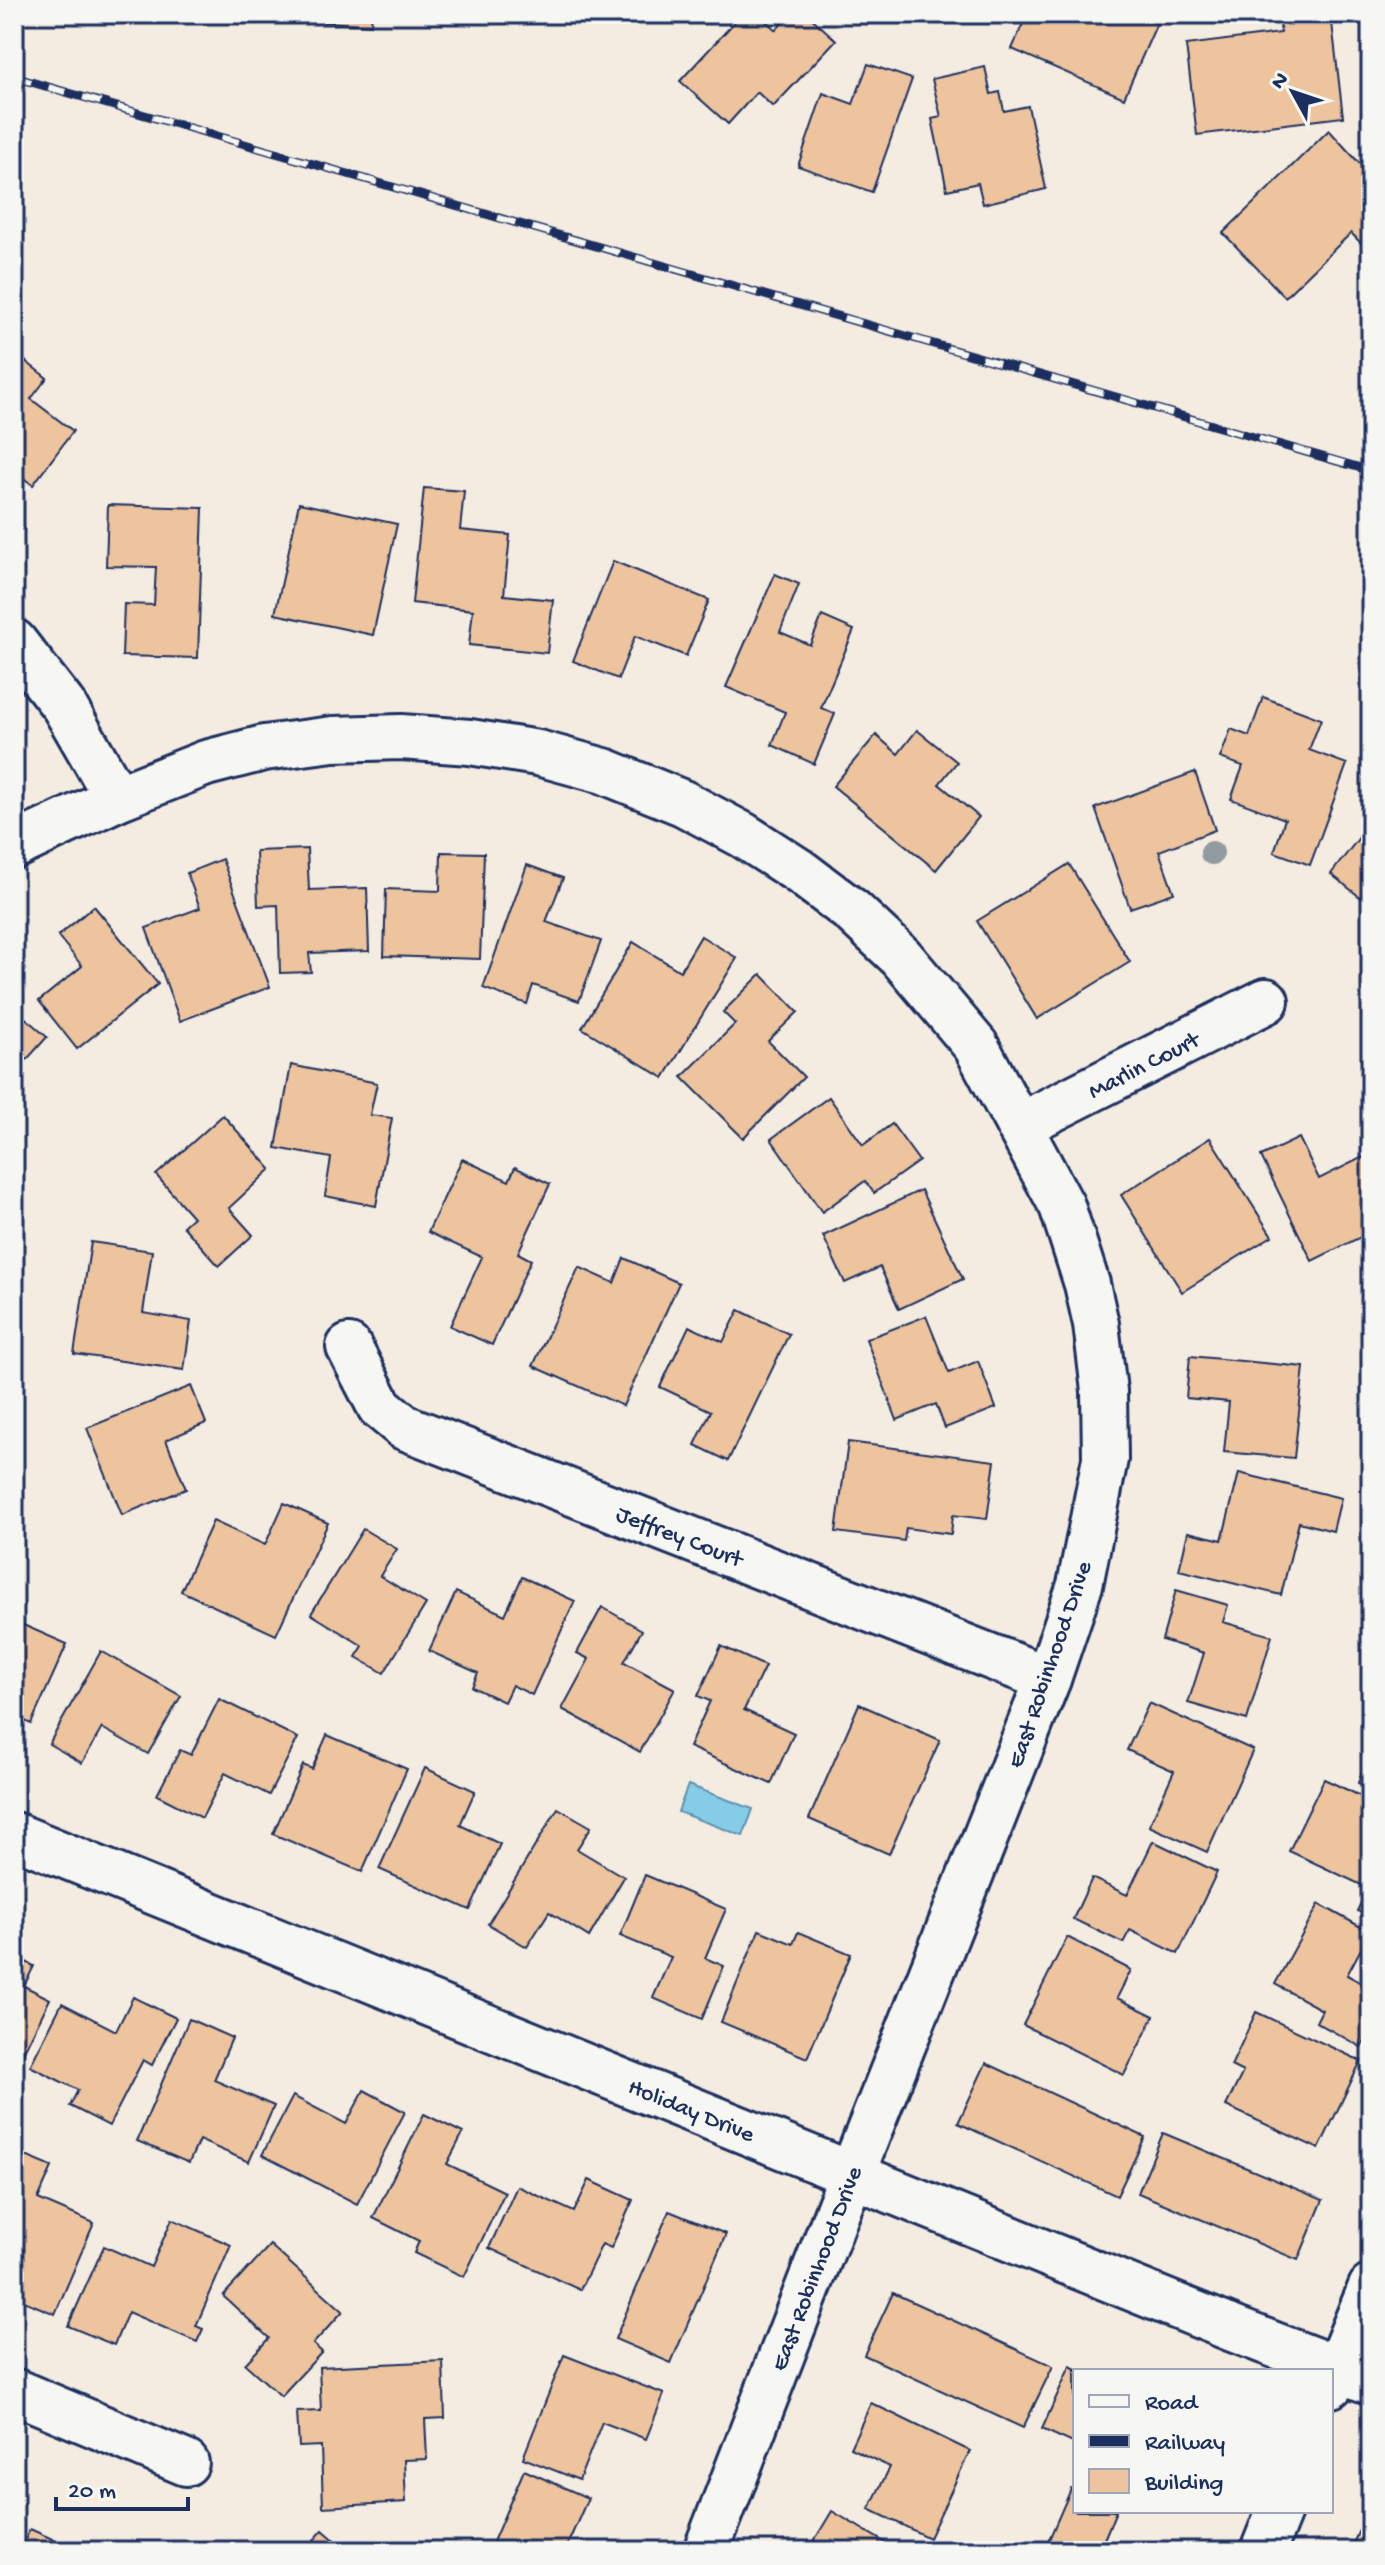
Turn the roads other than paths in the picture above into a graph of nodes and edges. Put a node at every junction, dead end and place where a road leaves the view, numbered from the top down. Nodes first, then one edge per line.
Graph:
1 (14, 642) edge
2 (117, 798) junction
3 (14, 846) edge
4 (1266, 1001) dead end
5 (1019, 1126) junction
6 (349, 1347) dead end
7 (1048, 1679) junction
8 (14, 1835) edge
9 (852, 2174) junction
10 (1371, 2287) edge
11 (1323, 2369) edge
12 (1347, 2379) edge
13 (14, 2391) edge
14 (186, 2463) dead end
15 (1278, 2513) edge
16 (706, 2551) edge
17 (1263, 2551) edge

1 - 2 street
2 - 3 street, East Robinhood Drive
2 - 5 street, East Robinhood Drive
4 - 5 street, Marlin Court
5 - 7 street, East Robinhood Drive
6 - 7 street, Jeffrey Court
7 - 9 street, East Robinhood Drive
8 - 9 street, Holiday Drive
9 - 11 street, Holiday Drive
9 - 16 street, East Robinhood Drive
10 - 12 street
13 - 14 street
15 - 17 street

